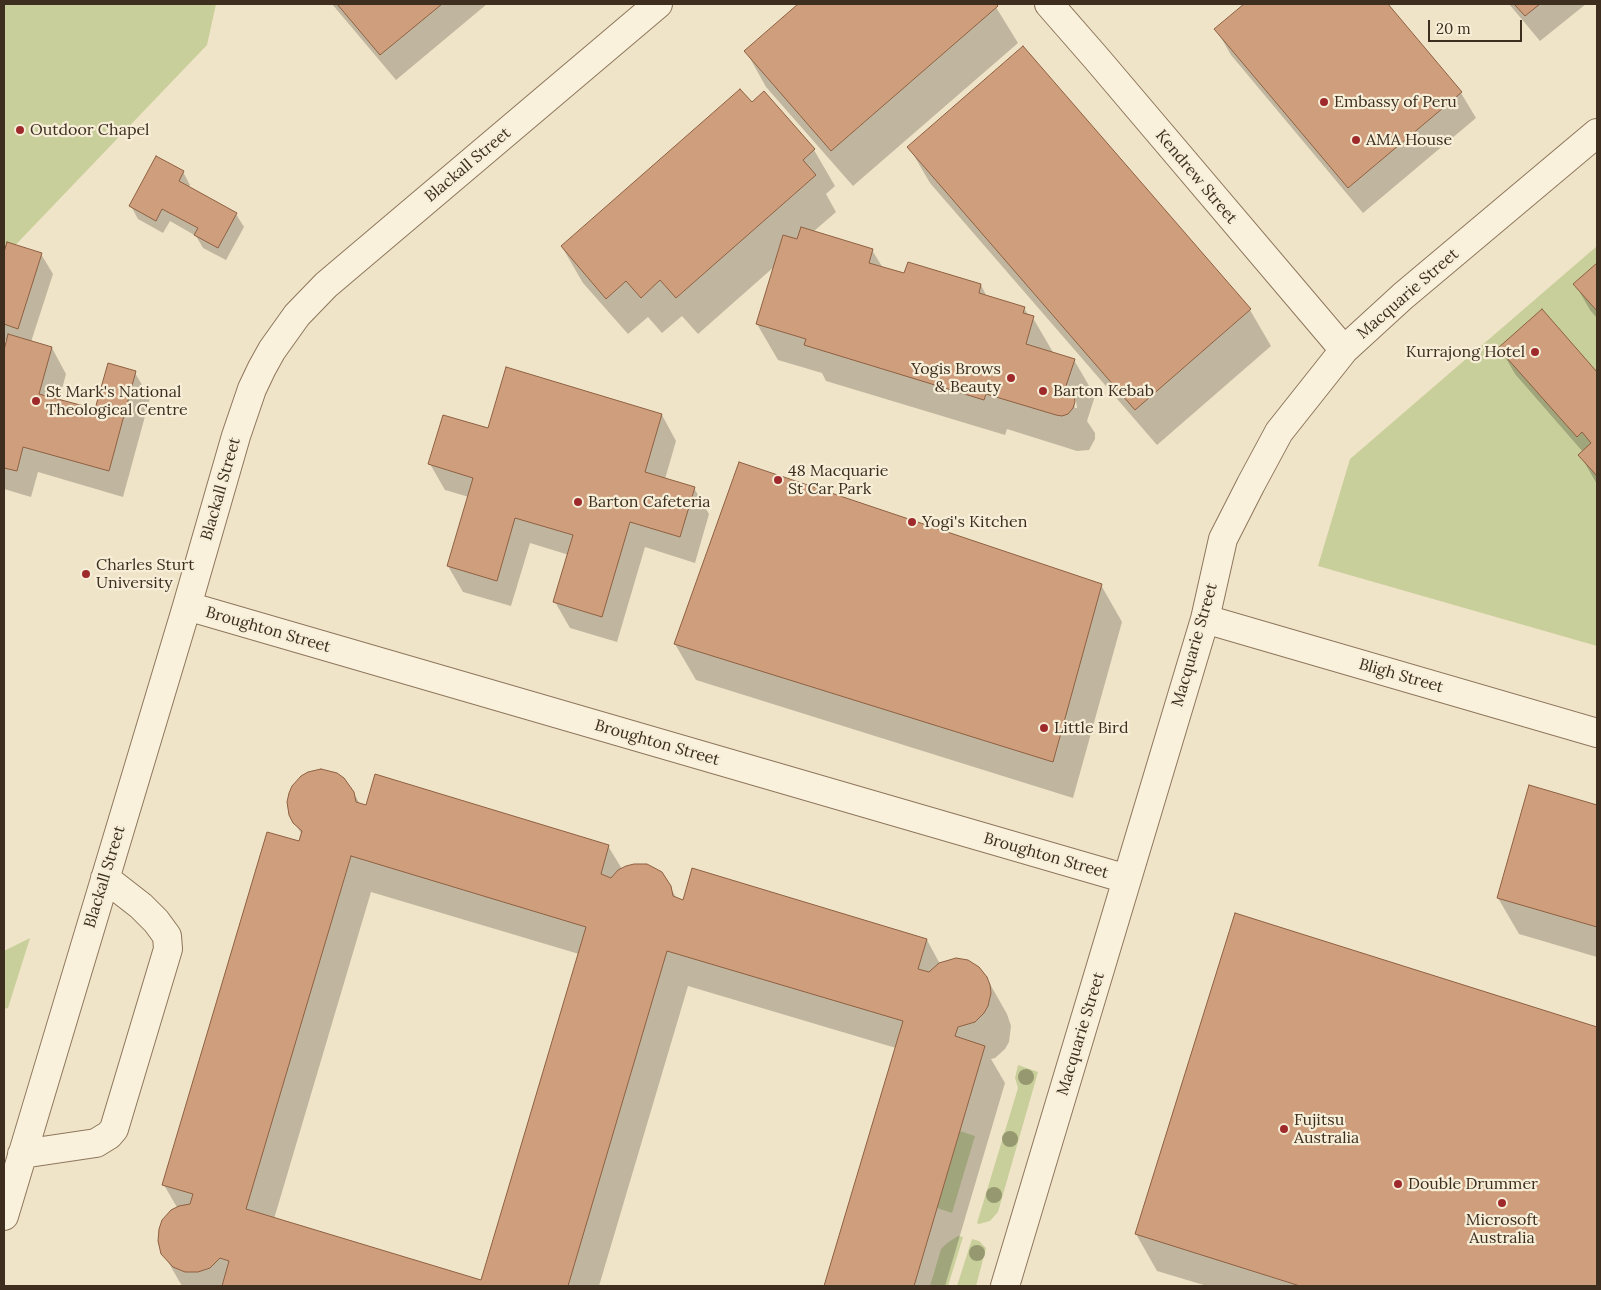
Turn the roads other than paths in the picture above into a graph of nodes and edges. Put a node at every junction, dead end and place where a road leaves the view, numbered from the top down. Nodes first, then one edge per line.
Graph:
1 (658, 4) edge
2 (1049, 4) edge
3 (1597, 133) edge
4 (1344, 350) junction
5 (187, 606) junction
6 (1204, 618) junction
7 (1597, 733) edge
8 (105, 878) junction
9 (1127, 879) junction
10 (22, 1154) junction
11 (4, 1216) edge
12 (1005, 1286) edge

1 - 5 street, Blackall Street
2 - 4 street, Kendrew Street
3 - 4 street, Macquarie Street
4 - 6 street, Macquarie Street
5 - 8 street, Blackall Street
5 - 9 street, Broughton Street
6 - 7 street, Bligh Street
6 - 9 street, Macquarie Street
8 - 10 street, Blackall Street
8 - 10 street
9 - 12 street, Macquarie Street
10 - 11 street, Blackall Street

